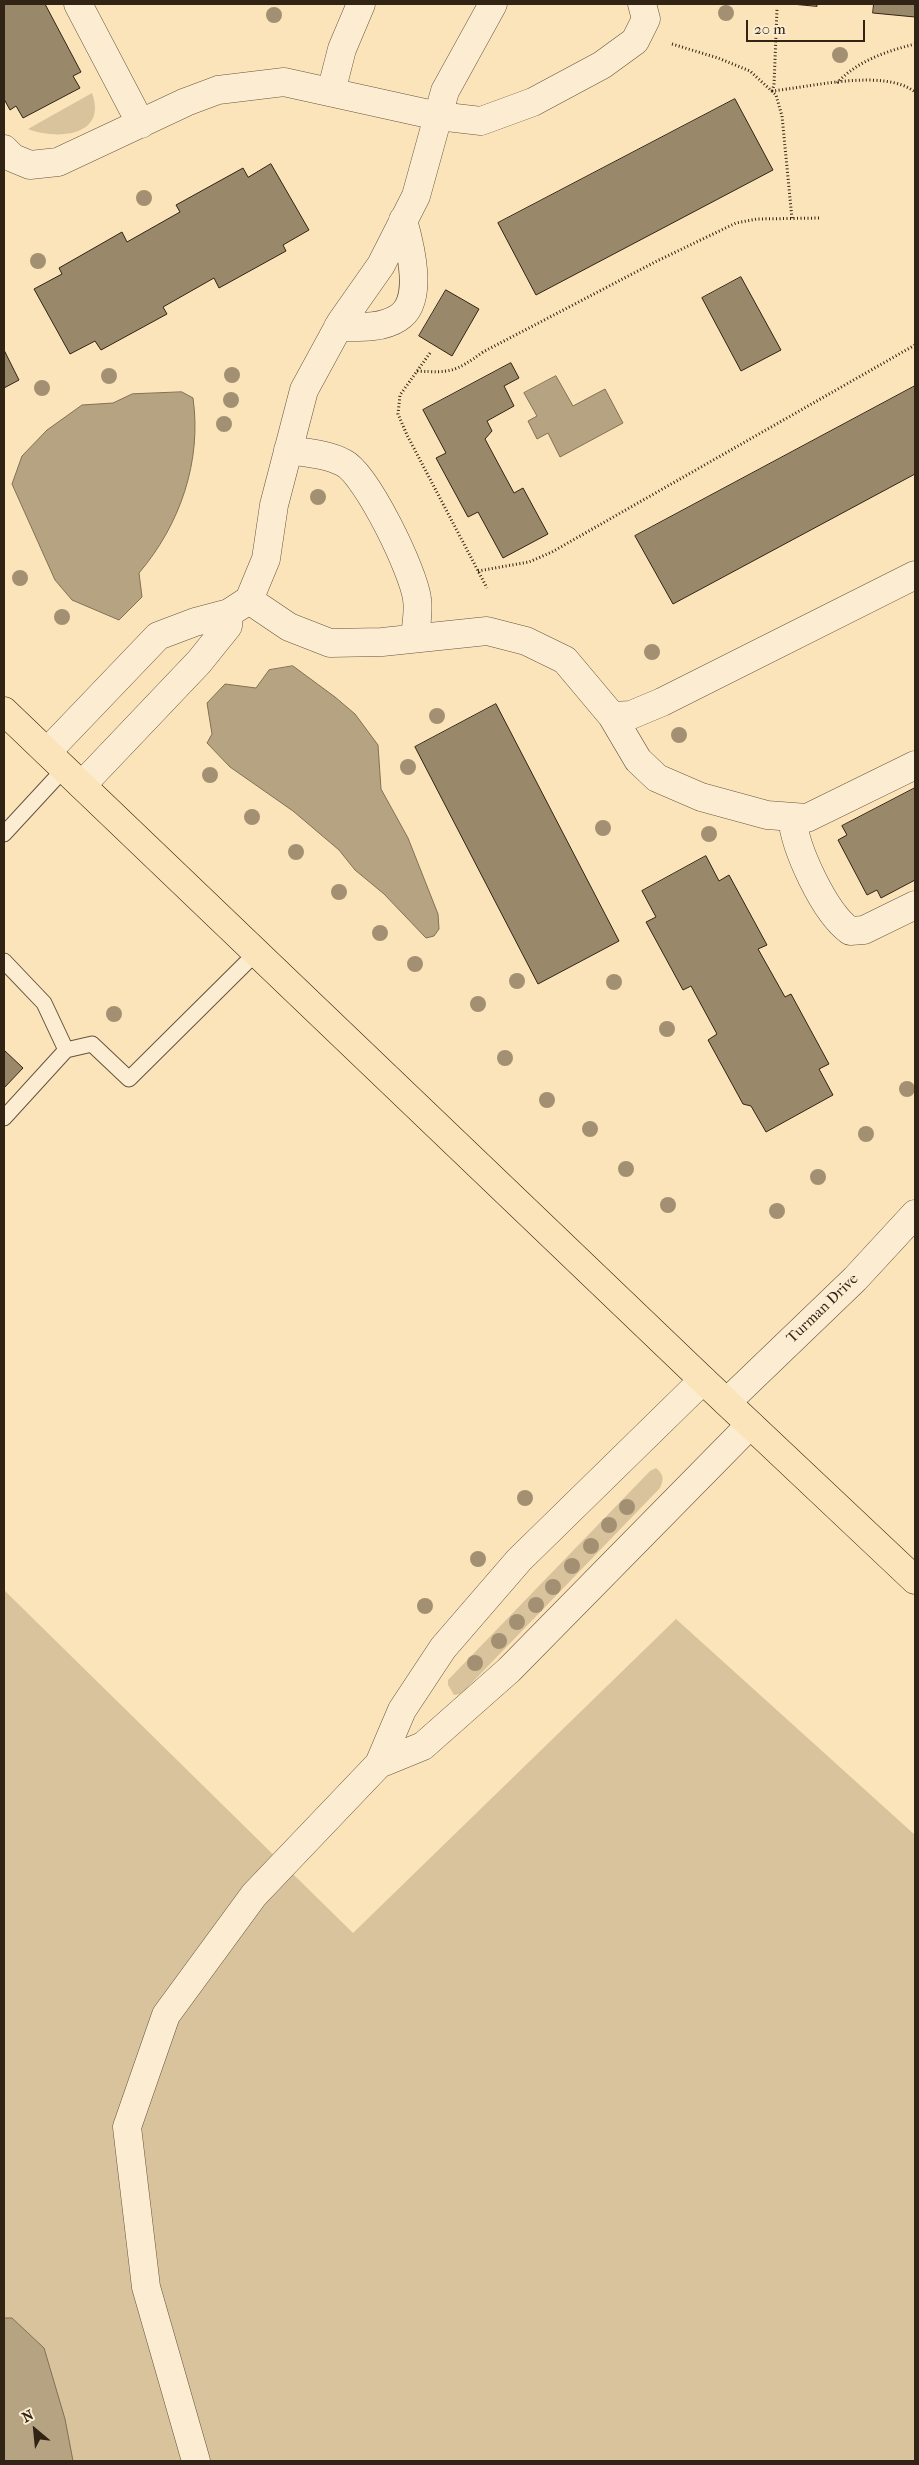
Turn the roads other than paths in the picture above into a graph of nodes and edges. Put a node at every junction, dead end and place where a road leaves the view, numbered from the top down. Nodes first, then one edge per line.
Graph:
1 (78, 4) edge
2 (362, 4) edge
3 (493, 4) edge
4 (642, 4) edge
5 (331, 92) junction
6 (438, 116) junction
7 (141, 124) junction
8 (4, 149) edge
9 (403, 220) junction
10 (338, 327) junction
11 (288, 450) junction
12 (912, 585) edge
13 (239, 607) junction
14 (415, 638) junction
15 (4, 711) edge
16 (612, 716) junction
17 (915, 765) edge
18 (64, 769) junction
19 (792, 817) junction
20 (4, 834) edge
21 (915, 905) edge
22 (256, 953) junction
23 (4, 961) edge
24 (66, 1050) junction
25 (4, 1118) edge
26 (915, 1214) edge
27 (703, 1380) junction
28 (727, 1402) junction
29 (750, 1425) junction
30 (915, 1580) edge
31 (379, 1764) junction
32 (196, 2461) edge

1 - 7 street
2 - 5 street
3 - 6 street
4 - 6 street
5 - 6 street
5 - 7 street
6 - 9 street
7 - 8 street
9 - 10 street
9 - 10 street
10 - 11 street
11 - 13 street
11 - 14 street
12 - 16 street
13 - 14 street
13 - 18 street
13 - 18 street
14 - 16 street
15 - 18 main road
16 - 19 street
17 - 19 street
18 - 20 lane
18 - 22 main road
19 - 21 street
22 - 24 lane
22 - 27 main road
23 - 24 lane
24 - 25 lane
26 - 28 street, Turman Drive
27 - 28 main road
27 - 31 street
28 - 29 main road
29 - 30 main road
29 - 31 street
31 - 32 street

